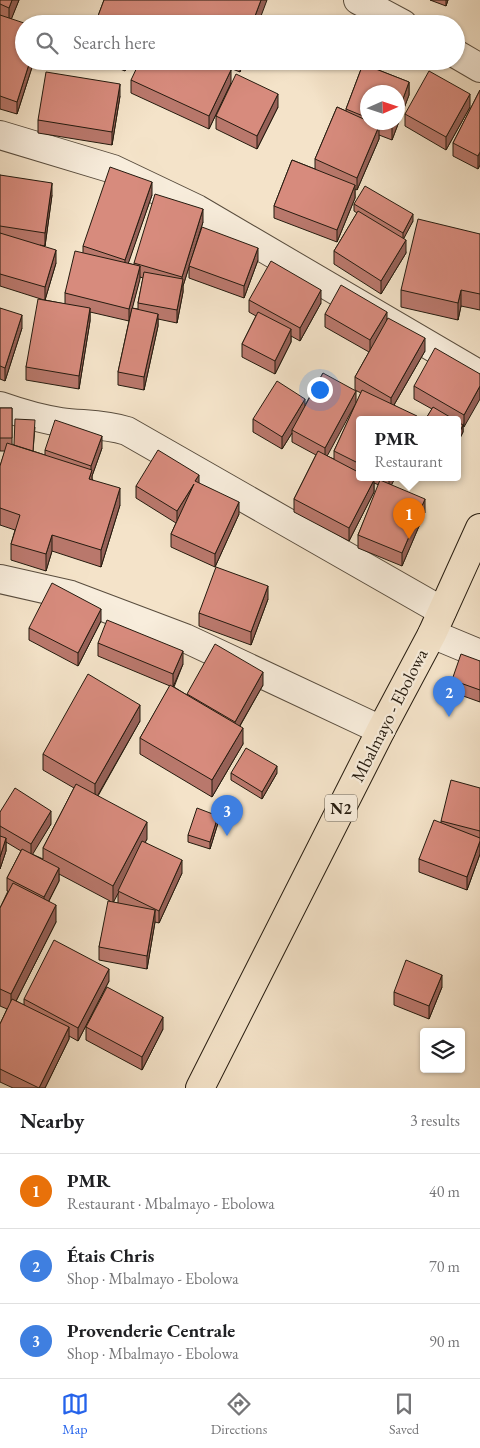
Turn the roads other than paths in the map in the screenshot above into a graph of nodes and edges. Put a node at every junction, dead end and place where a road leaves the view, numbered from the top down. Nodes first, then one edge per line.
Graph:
1 (358, 0) edge
2 (386, 15) edge
3 (465, 59) edge
4 (480, 68) edge
5 (0, 135) edge
6 (480, 375) edge
7 (0, 406) edge
8 (480, 528) edge
9 (0, 579) edge
10 (437, 622) junction
11 (480, 654) edge
12 (381, 730) junction
13 (200, 1088) edge

1 - 2 street
3 - 4 street
5 - 6 street
7 - 10 street
8 - 10 highway, Mbalmayo - Ebolowa / N2
9 - 12 street
10 - 11 street
10 - 12 highway, Mbalmayo - Ebolowa / N2
12 - 13 highway, Mbalmayo - Ebolowa / N2

